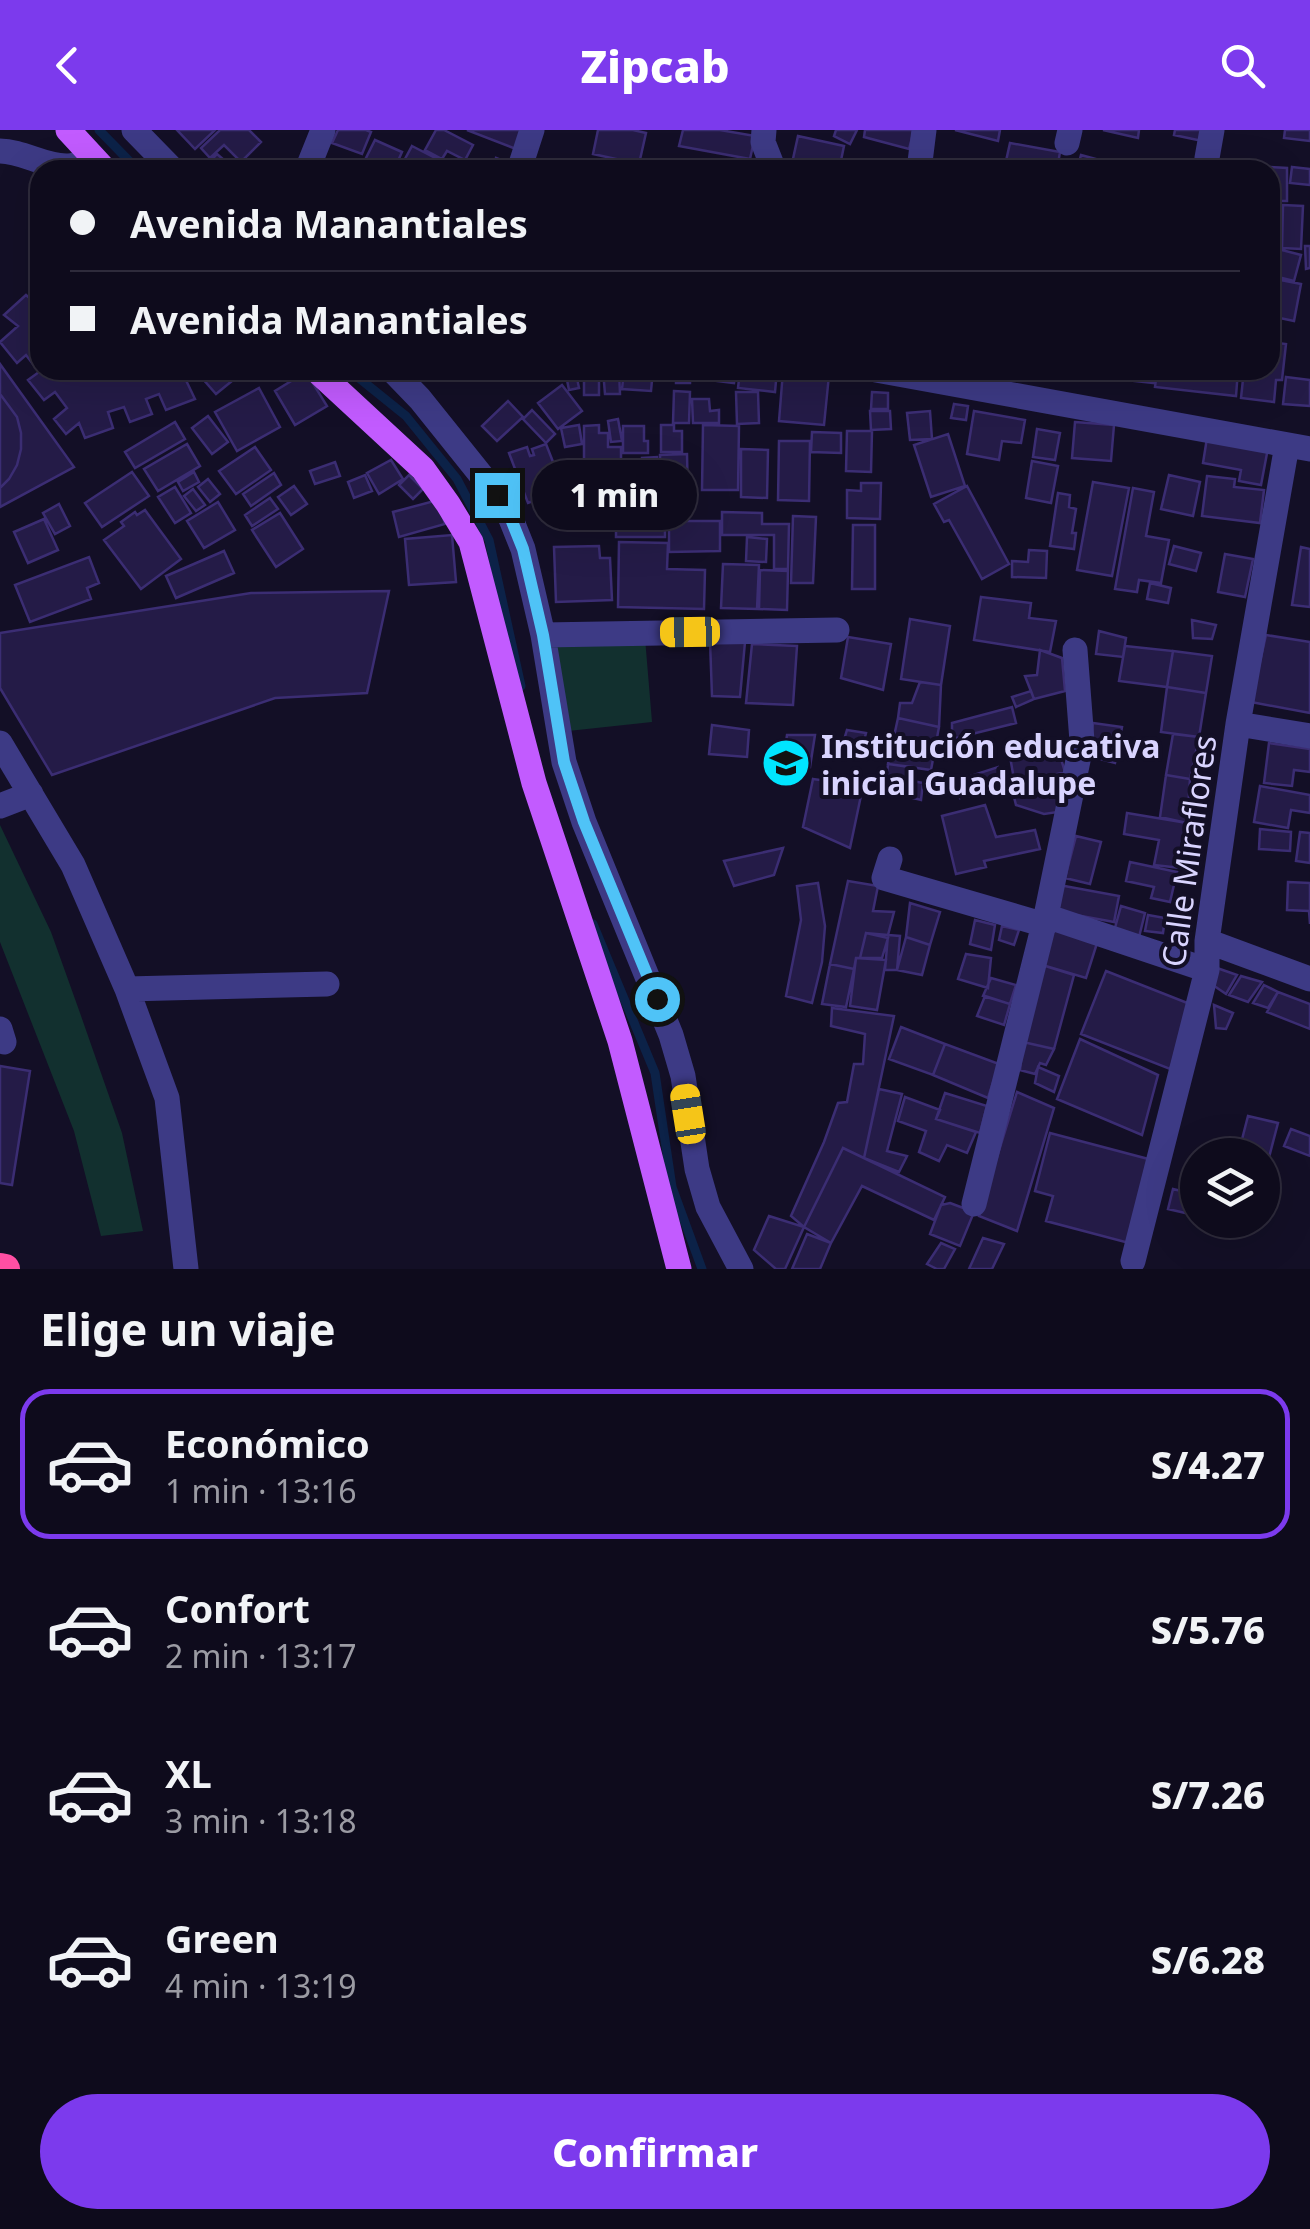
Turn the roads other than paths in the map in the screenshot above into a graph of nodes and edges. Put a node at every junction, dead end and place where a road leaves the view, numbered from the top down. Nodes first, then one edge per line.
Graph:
1 (68, 130) edge
2 (134, 130) edge
3 (324, 130) edge
4 (532, 130) edge
5 (764, 130) edge
6 (924, 130) edge
7 (1212, 130) edge
8 (0, 151) edge
9 (1206, 158) dead end
10 (39, 160) edge
11 (95, 160) edge
12 (163, 160) edge
13 (311, 160) edge
14 (523, 160) edge
15 (770, 160) edge
16 (920, 160) edge
17 (327, 380) edge
18 (401, 380) edge
19 (941, 380) edge
20 (1298, 447) edge
21 (837, 630) dead end
22 (543, 635) junction
23 (1075, 650) dead end
24 (1238, 724) junction
25 (1310, 736) edge
26 (0, 743) edge
27 (31, 794) junction
28 (0, 806) edge
29 (890, 859) dead end
30 (1046, 920) junction
31 (1207, 941) junction
32 (1207, 970) junction
33 (1310, 979) edge
34 (328, 984) dead end
35 (128, 990) junction
36 (974, 1204) dead end
37 (1133, 1261) dead end
38 (186, 1269) edge
39 (679, 1269) edge
40 (741, 1269) edge

1 - 11 main road
2 - 12 street
3 - 13 street
4 - 14 street
5 - 15 street
6 - 16 street
7 - 9 street
8 - 10 street
17 - 39 main road
18 - 22 street
19 - 20 street
20 - 24 street, Calle Miraflores
21 - 22 street
22 - 40 street
23 - 30 street
24 - 25 street
24 - 31 street, Calle Miraflores
26 - 27 street
27 - 28 street
27 - 35 street
29 - 30 street
30 - 32 street
30 - 36 street
31 - 32 street, Calle Miraflores
31 - 33 street
32 - 37 street, Calle Miraflores
34 - 35 street
35 - 38 street

